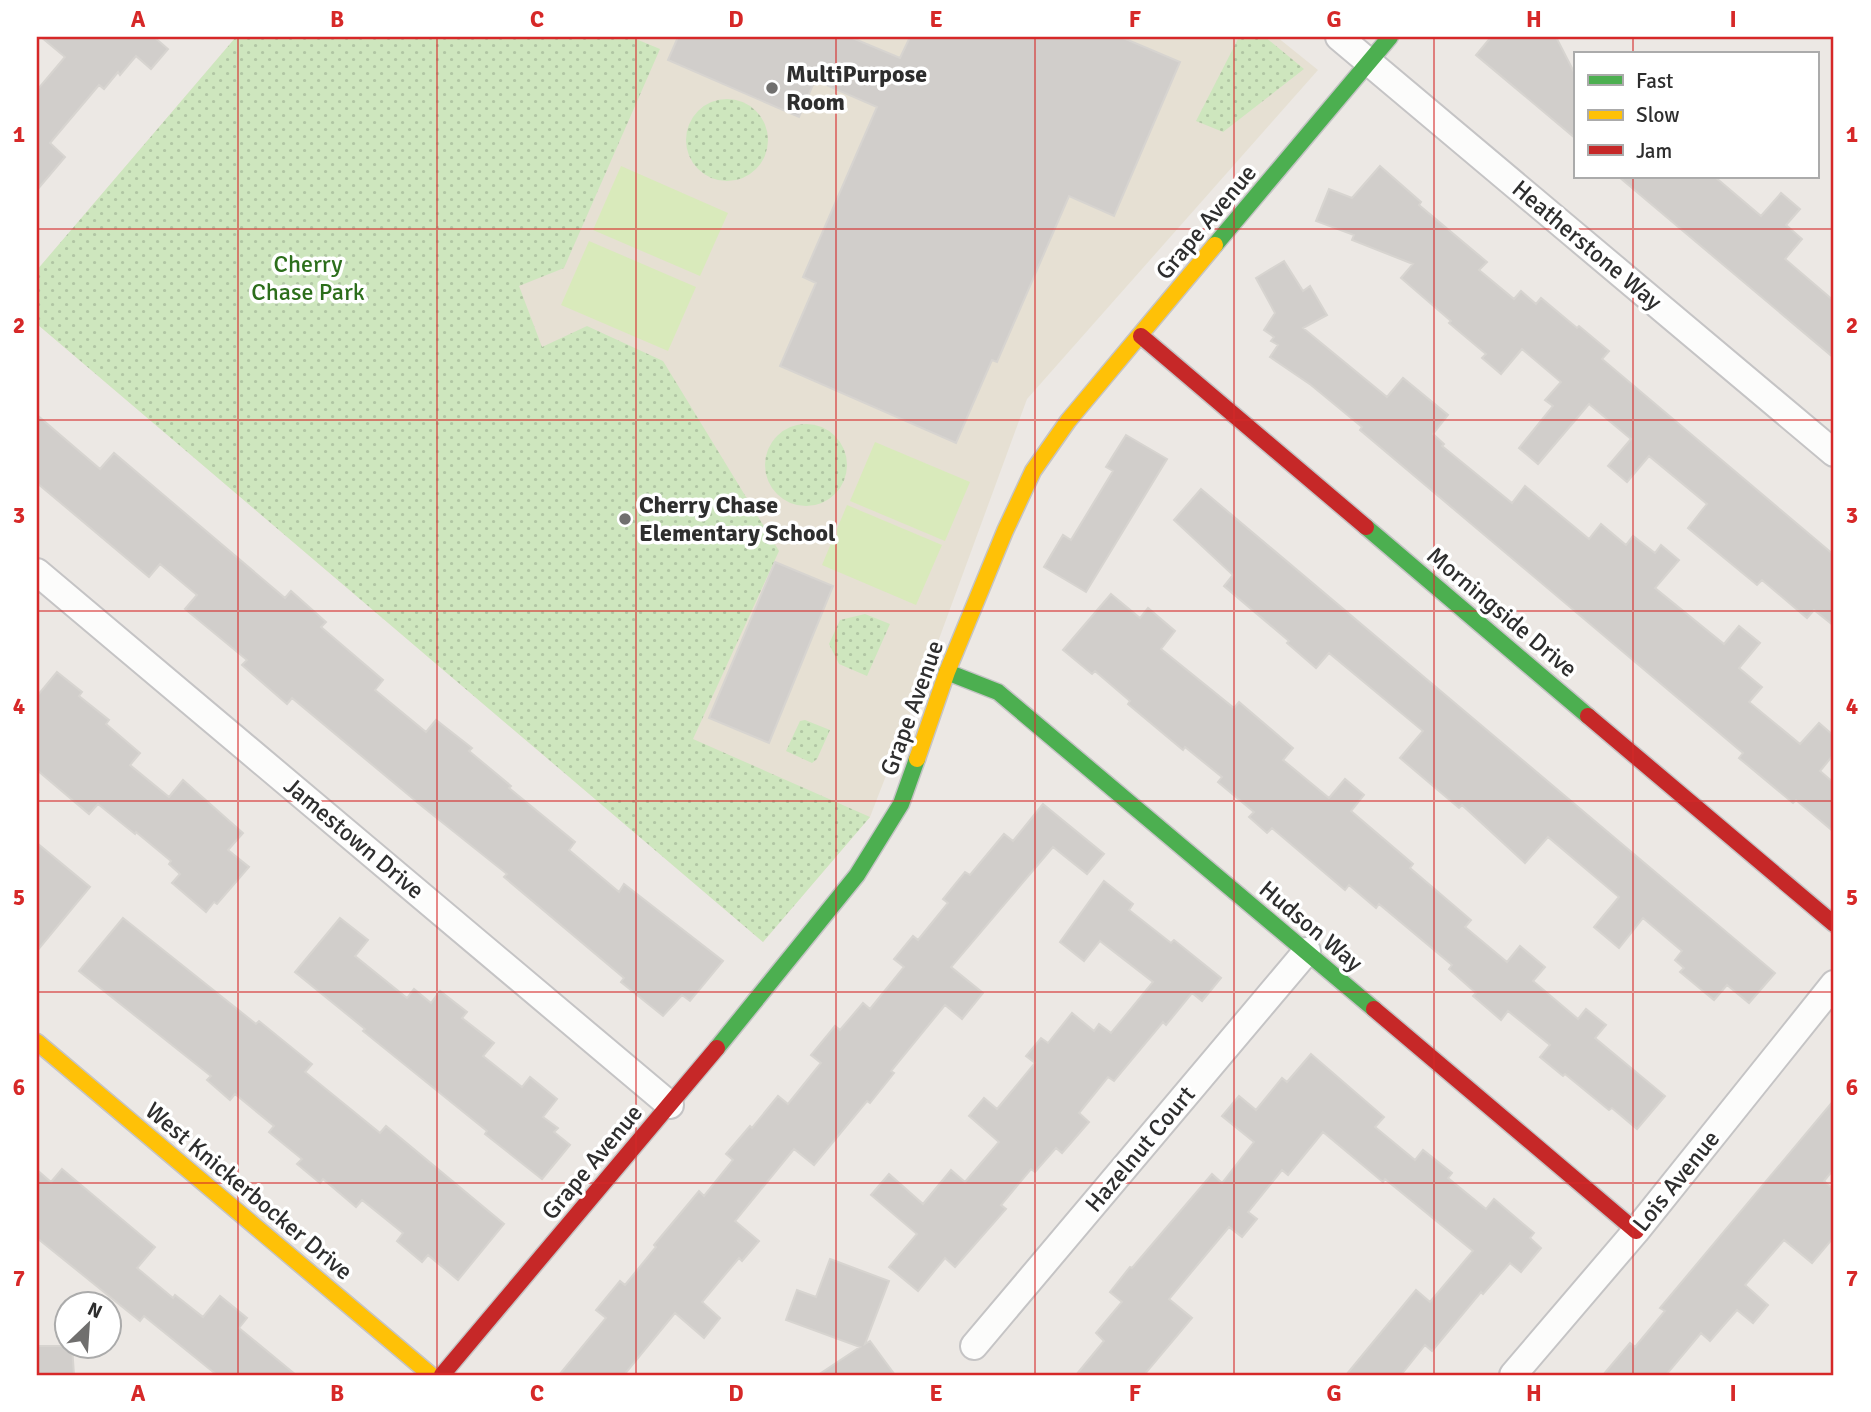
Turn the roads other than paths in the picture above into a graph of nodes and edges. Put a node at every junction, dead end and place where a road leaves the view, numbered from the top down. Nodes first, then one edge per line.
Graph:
1 (1339, 37) edge
2 (1390, 37) edge
3 (1369, 61) junction
4 (1141, 335) junction
5 (1834, 453) edge
6 (37, 572) edge
7 (947, 673) junction
8 (1834, 924) edge
9 (1307, 951) junction
10 (1834, 984) edge
11 (37, 1042) edge
12 (670, 1105) junction
13 (1636, 1231) junction
14 (974, 1346) dead end
15 (431, 1375) edge
16 (442, 1375) edge
17 (1513, 1375) edge

1 - 3 street, Heatherstone Way
2 - 3 street, Grape Avenue
3 - 4 street, Grape Avenue
3 - 5 street, Heatherstone Way
4 - 7 street, Grape Avenue
4 - 8 street, Morningside Drive
6 - 12 street, Jamestown Drive
7 - 9 street, Hudson Way
7 - 12 street, Grape Avenue
9 - 13 street, Hudson Way
9 - 14 street, Hazelnut Court
10 - 13 street, Lois Avenue
11 - 15 street, West Knickerbocker Drive
12 - 16 street, Grape Avenue
13 - 17 street, Lois Avenue

